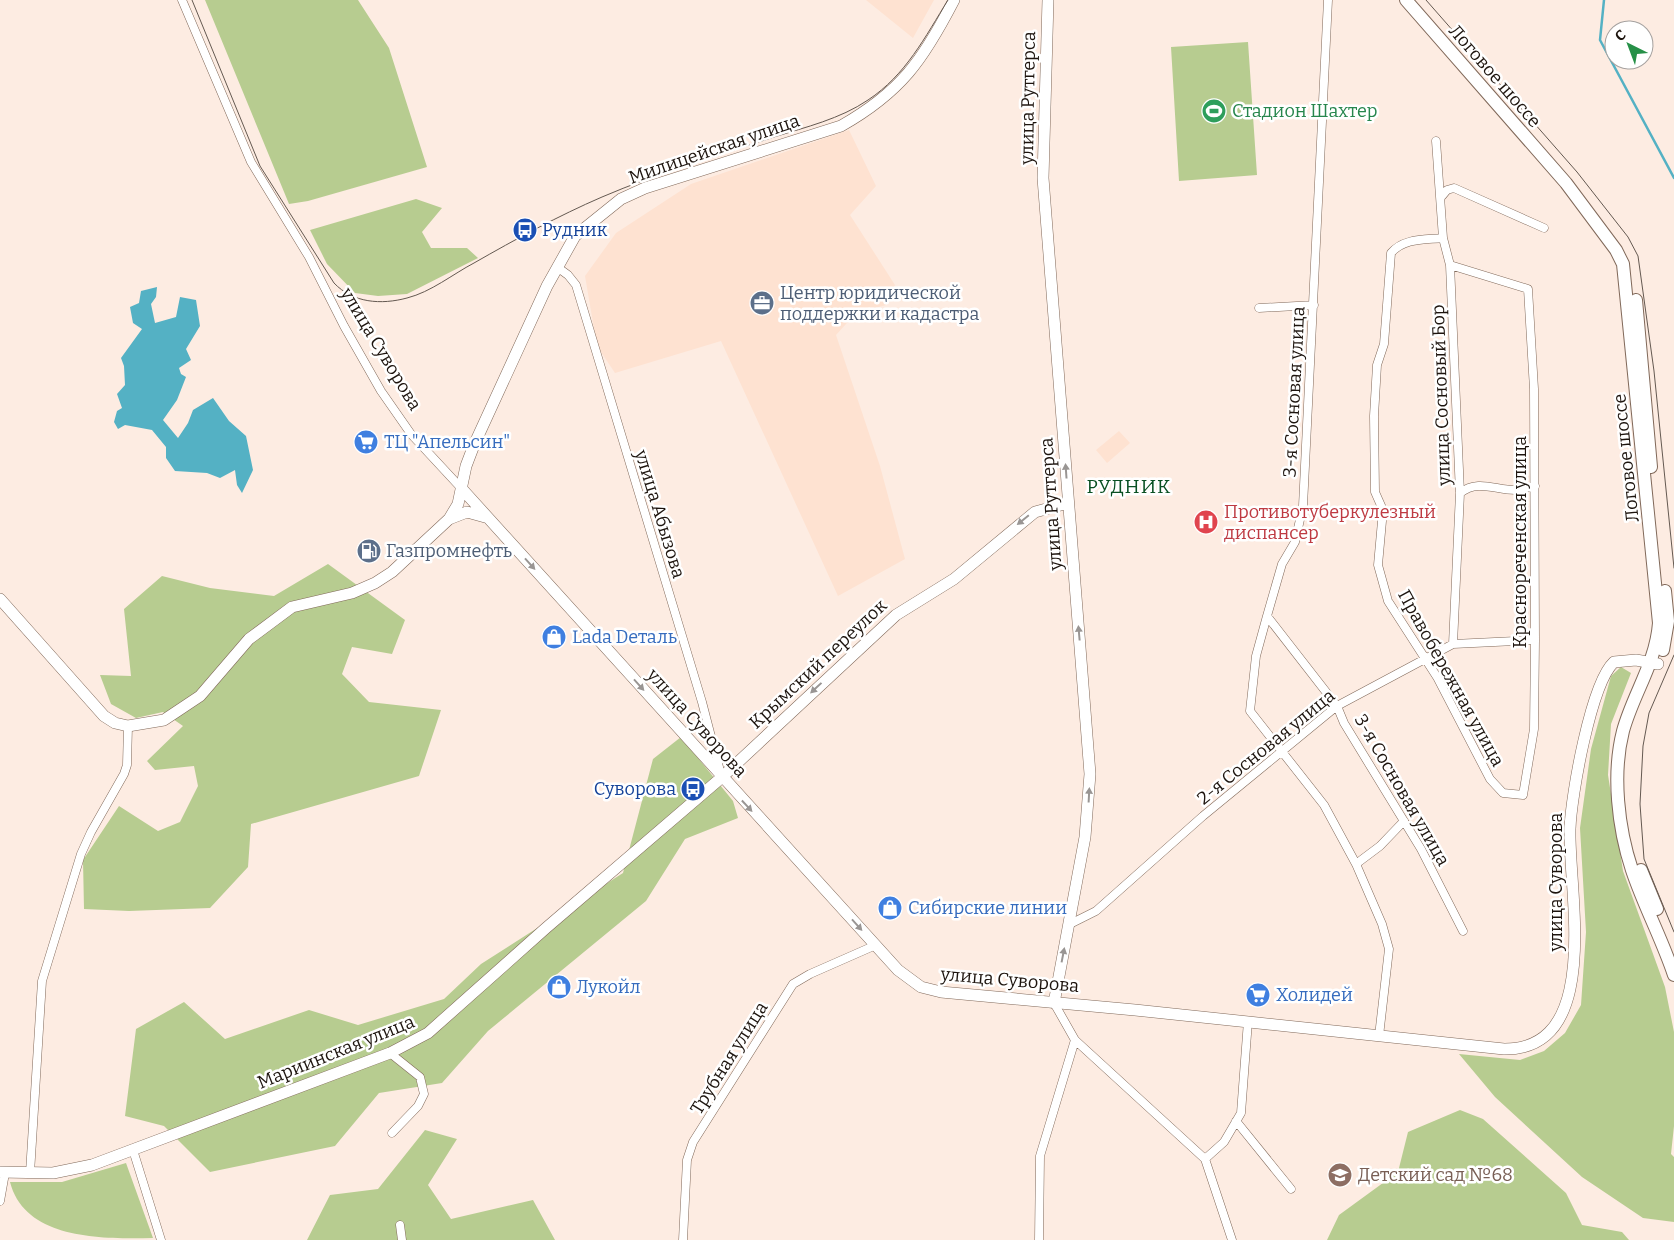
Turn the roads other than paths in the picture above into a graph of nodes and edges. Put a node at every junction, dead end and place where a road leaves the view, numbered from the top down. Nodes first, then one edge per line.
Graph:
1 (182, 0) edge
2 (954, 0) edge
3 (1048, 0) edge
4 (1328, 0) edge
5 (1406, 0) edge
6 (1417, 0) edge
7 (1436, 141) dead end
8 (1442, 196) junction
9 (1544, 228) dead end
10 (1443, 238) junction
11 (1450, 264) junction
12 (557, 267) junction
13 (1314, 305) junction
14 (1259, 308) dead end
15 (1535, 486) junction
16 (462, 489) junction
17 (1460, 492) junction
18 (1068, 503) junction
19 (487, 517) junction
20 (449, 519) junction
21 (0, 599) edge
22 (1267, 616) junction
23 (1535, 640) junction
24 (1453, 644) junction
25 (1424, 659) junction
26 (1655, 664) junction
27 (1336, 706) junction
28 (128, 726) junction
29 (1282, 750) junction
30 (722, 778) junction
31 (1523, 796) joint
32 (1404, 821) junction
33 (1356, 864) junction
34 (1070, 924) junction
35 (1463, 931) dead end
36 (876, 945) junction
37 (1674, 949) edge
38 (1674, 975) edge
39 (1054, 1003) junction
40 (1248, 1021) junction
41 (1379, 1036) junction
42 (1075, 1040) junction
43 (390, 1053) junction
44 (1236, 1121) junction
45 (392, 1132) dead end
46 (133, 1150) junction
47 (1205, 1159) junction
48 (3, 1173) edge
49 (30, 1173) junction
50 (1290, 1189) dead end
51 (0, 1201) edge
52 (400, 1225) dead end
53 (161, 1240) edge
54 (402, 1240) edge
55 (683, 1240) edge
56 (1039, 1240) edge
57 (1232, 1240) edge

1 - 16 street, улица Суворова
2 - 12 main road, Милицейская улица
18 -> 3 main road, улица Рутгерса
4 - 13 street, 3-я Сосновая улица
5 - 26 main road, Логовое шоссе
6 - 26 main road, Логовое шоссе
7 - 8 street, улица Сосновый Бор
8 - 9 street
8 - 10 street, улица Сосновый Бор
10 - 11 street, улица Сосновый Бор
10 - 25 street, Правобережная улица
11 - 15 street, Краснореченская улица
11 - 17 street, улица Сосновый Бор
12 - 16 main road, Милицейская улица
12 - 30 street, улица Абызова
13 - 14 street
13 - 22 street, 3-я Сосновая улица
15 - 17 street
15 - 23 street, Краснореченская улица
16 - 19 main road, улица Суворова
16 - 20 main road, Милицейская улица
17 - 24 street, улица Сосновый Бор
18 -> 30 main road, Крымский переулок
34 -> 18 main road, улица Рутгерса
19 - 20 main road
19 -> 30 main road, улица Суворова
20 - 28 main road
21 - 28 main road
22 - 27 street, 3-я Сосновая улица
22 - 29 street
23 - 24 street, 2-я Сосновая улица
23 - 31 street, Краснореченская улица
24 - 25 street, 2-я Сосновая улица
25 - 27 street, 2-я Сосновая улица
25 - 31 street, Правобережная улица
26 - 37 main road, Логовое шоссе
26 - 38 main road, Логовое шоссе
26 - 41 main road, улица Суворова
27 - 29 street, 2-я Сосновая улица
27 - 32 street, 3-я Сосновая улица
28 - 49 street
29 - 33 street
29 - 34 street, 2-я Сосновая улица
30 -> 36 main road, улица Суворова
30 - 43 main road, Мариинская улица
32 - 33 street
32 - 35 street, 3-я Сосновая улица
33 - 41 street
39 -> 34 main road, улица Рутгерса
36 - 39 main road, улица Суворова
36 - 55 street, Трубная улица
39 - 40 main road, улица Суворова
39 - 42 street
40 - 41 main road, улица Суворова
40 - 44 street
42 - 47 street
42 - 56 street
43 - 45 street
43 - 46 main road, Мариинская улица
44 - 47 street
44 - 50 street
46 - 49 main road, Мариинская улица
46 - 53 street
47 - 57 street
48 - 49 main road, Мариинская улица
48 - 51 street
52 - 54 street

